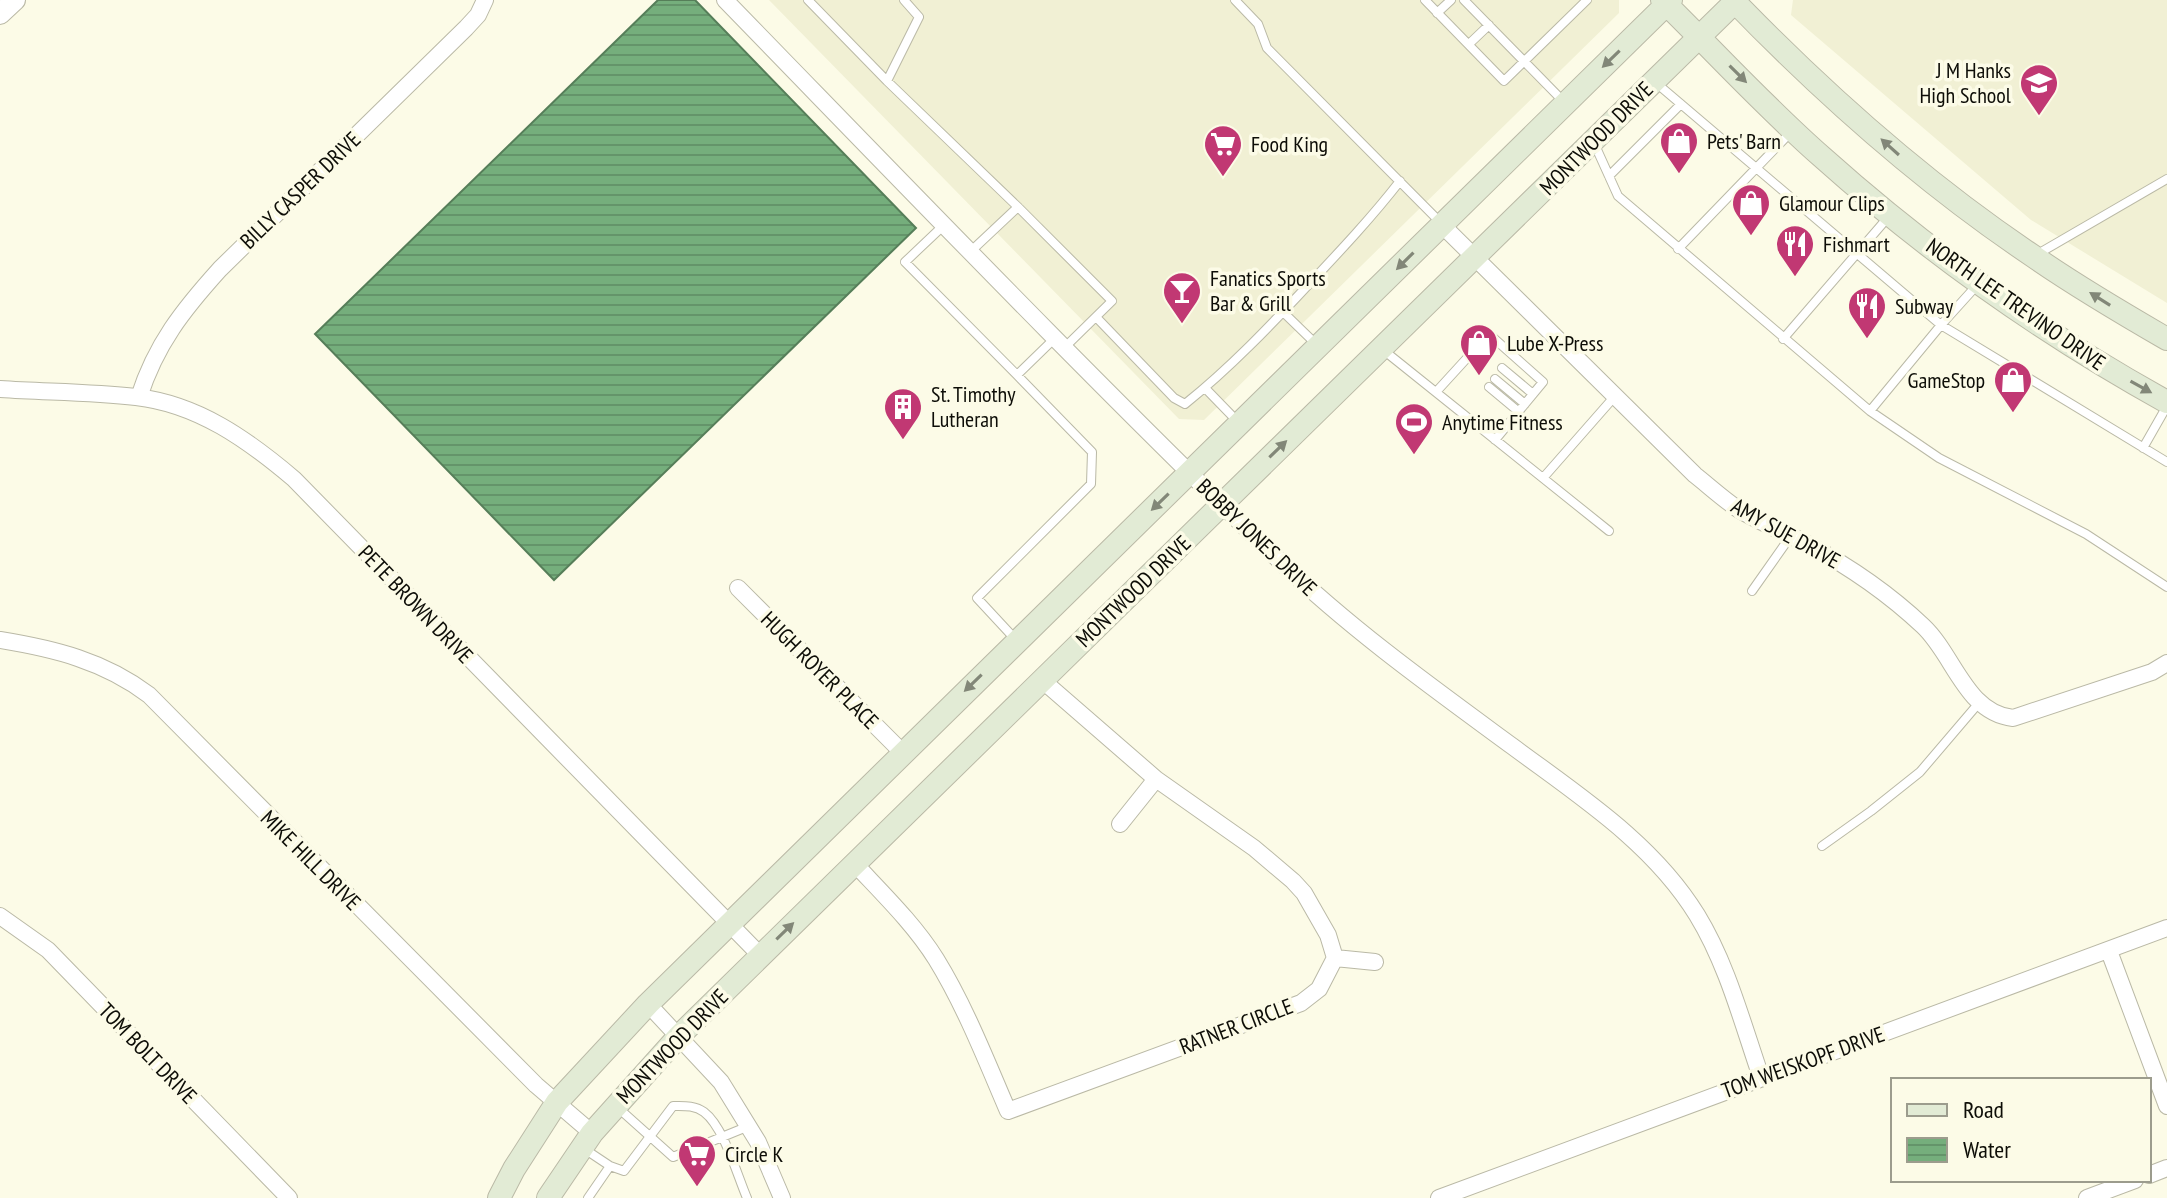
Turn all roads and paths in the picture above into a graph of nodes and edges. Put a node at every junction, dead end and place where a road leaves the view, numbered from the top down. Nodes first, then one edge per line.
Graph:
1 (15, 0) edge
2 (485, 0) edge
3 (725, 0) edge
4 (808, 0) edge
5 (904, 0) edge
6 (1235, 0) edge
7 (1425, 0) edge
8 (1451, 0) edge
9 (1464, 0) edge
10 (1587, 0) edge
11 (1666, 1) edge
12 (1735, 1) edge
13 (1437, 13) junction
14 (0, 14) edge
15 (1489, 25) junction
16 (1699, 36) junction
17 (1469, 44) junction
18 (1525, 61) junction
19 (887, 81) junction
20 (1654, 81) junction
21 (1565, 103) junction
22 (1681, 104) junction
23 (1793, 129) junction
24 (1593, 141) junction
25 (1757, 167) junction
26 (1609, 176) junction
27 (2167, 179) edge
28 (1400, 181) junction
29 (1018, 207) junction
30 (1890, 214) junction
31 (1442, 225) junction
32 (943, 226) junction
33 (1678, 249) junction
34 (969, 253) junction
35 (1856, 254) junction
36 (2033, 257) junction
37 (1474, 258) junction
38 (1979, 283) junction
39 (1283, 312) junction
40 (1096, 317) junction
41 (1941, 325) junction
42 (1783, 339) junction
43 (2167, 339) edge
44 (1059, 344) junction
45 (1319, 346) junction
46 (1382, 348) junction
47 (1502, 368) dead end
48 (1017, 375) junction
49 (1492, 383) dead end
50 (1205, 388) junction
51 (0, 389) edge
52 (1436, 392) junction
53 (1533, 394) junction
54 (1615, 396) junction
55 (139, 397) junction
56 (2167, 404) edge
57 (1522, 408) junction
58 (1870, 411) junction
59 (1240, 424) junction
60 (1495, 440) junction
61 (2143, 448) junction
62 (2167, 462) edge
63 (1189, 473) junction
64 (1543, 478) junction
65 (1222, 504) junction
66 (1609, 531) dead end
67 (1790, 537) junction
68 (2167, 587) edge
69 (738, 588) dead end
70 (1752, 591) dead end
71 (0, 640) edge
72 (1017, 641) junction
73 (2167, 663) edge
74 (1042, 680) junction
75 (1978, 704) junction
76 (902, 752) junction
77 (1156, 779) junction
78 (1120, 824) dead end
79 (1822, 846) dead end
80 (855, 864) junction
81 (0, 916) edge
82 (730, 924) junction
83 (2167, 928) edge
84 (2109, 951) junction
85 (760, 955) junction
86 (1335, 958) junction
87 (1375, 962) dead end
88 (648, 1004) junction
89 (679, 1036) junction
90 (1761, 1077) junction
91 (557, 1102) junction
92 (615, 1106) junction
93 (2167, 1106) edge
94 (749, 1126) junction
95 (648, 1137) junction
96 (722, 1137) junction
97 (587, 1140) junction
98 (610, 1166) junction
99 (2130, 1182) edge
100 (776, 1196) edge
101 (289, 1198) edge
102 (499, 1198) edge
103 (548, 1198) edge
104 (588, 1198) edge
105 (747, 1198) edge
106 (1439, 1198) edge
107 (2087, 1198) edge

1 - 14 street
2 - 55 street, BILLY CASPER DRIVE
3 - 32 street, BOBBY JONES DRIVE
4 - 19 lane
5 - 19 lane
6 - 28 lane
7 - 13 lane
8 - 13 lane
9 - 15 lane
10 - 18 lane
11 - 16 main road, NORTH LEE TREVINO DRIVE
11 -> 21 main road, MONTWOOD DRIVE
12 - 16 main road, MONTWOOD DRIVE
36 -> 12 main road
13 - 17 lane
15 - 17 lane
15 - 18 lane
16 - 20 main road, MONTWOOD DRIVE
16 -> 23 main road, NORTH LEE TREVINO DRIVE
17 - 18 lane
18 - 21 lane
19 - 29 lane
20 - 22 lane
20 - 24 main road, MONTWOOD DRIVE
21 - 31 main road, MONTWOOD DRIVE
22 - 25 lane
22 - 26 lane
23 - 25 lane
23 - 30 main road, NORTH LEE TREVINO DRIVE
24 - 26 lane
24 - 37 main road, MONTWOOD DRIVE
25 - 33 lane
25 - 35 lane
26 - 33 lane
27 - 36 lane
28 - 31 lane
28 - 39 lane
29 - 34 lane
29 - 40 lane
30 - 35 lane
30 - 38 main road, NORTH LEE TREVINO DRIVE
31 - 37 street, AMY SUE DRIVE
31 -> 45 main road, MONTWOOD DRIVE
32 - 34 street, BOBBY JONES DRIVE
32 - 48 lane
33 - 42 lane
34 - 44 street, BOBBY JONES DRIVE
35 - 41 lane
35 - 42 lane
43 -> 36 main road
37 - 46 main road, MONTWOOD DRIVE
37 - 54 street, AMY SUE DRIVE
38 - 41 lane
38 -> 56 main road, NORTH LEE TREVINO DRIVE
39 - 45 lane
39 - 50 lane
40 - 44 lane
40 - 50 lane
41 - 58 lane
41 - 61 lane
42 - 58 lane
44 - 48 lane
44 - 63 street, BOBBY JONES DRIVE
45 - 59 main road, MONTWOOD DRIVE
46 - 52 lane
65 -> 46 main road, MONTWOOD DRIVE
47 - 53 lane
48 - 72 lane
49 - 57 lane
50 - 59 lane
51 - 55 street, PETE BROWN DRIVE
52 - 53 lane
52 - 60 lane
53 - 57 lane
54 - 64 lane
54 - 67 street, AMY SUE DRIVE
55 - 82 street, PETE BROWN DRIVE
56 - 61 lane
57 - 60 lane
58 - 68 lane
59 - 63 main road, MONTWOOD DRIVE
60 - 64 lane
61 - 62 lane
63 - 65 street, BOBBY JONES DRIVE
63 -> 72 main road, MONTWOOD DRIVE
64 - 66 lane
65 - 74 main road, MONTWOOD DRIVE
65 - 90 street, BOBBY JONES DRIVE
67 - 70 lane
67 - 75 street, AMY SUE DRIVE
69 - 76 street, HUGH ROYER PLACE
71 - 91 street, MIKE HILL DRIVE
72 -> 76 main road, MONTWOOD DRIVE
73 - 75 street
74 - 77 street
74 - 80 main road, MONTWOOD DRIVE
75 - 79 lane
76 - 82 main road, MONTWOOD DRIVE
77 - 78 street
77 - 86 street
85 -> 80 main road, MONTWOOD DRIVE
80 - 86 street, RATNER CIRCLE
81 - 101 street, TOM BOLT DRIVE
82 - 85 street, PETE BROWN DRIVE
82 - 88 main road, MONTWOOD DRIVE
83 - 84 street, TOM WEISKOPF DRIVE
84 - 90 street, TOM WEISKOPF DRIVE
84 - 93 street
85 - 89 main road, MONTWOOD DRIVE
86 - 87 street
88 - 89 street
88 - 91 main road, MONTWOOD DRIVE
89 - 92 main road, MONTWOOD DRIVE
89 - 94 street
90 - 106 street, TOM WEISKOPF DRIVE
91 - 97 street, MIKE HILL DRIVE
91 - 102 main road, MONTWOOD DRIVE
92 - 95 lane
92 - 97 main road, MONTWOOD DRIVE
94 - 96 lane
94 - 100 street
95 - 96 lane
95 - 96 lane
95 - 98 lane
96 - 105 lane
97 - 98 lane
97 - 103 main road, MONTWOOD DRIVE
98 - 104 lane
99 - 107 street

